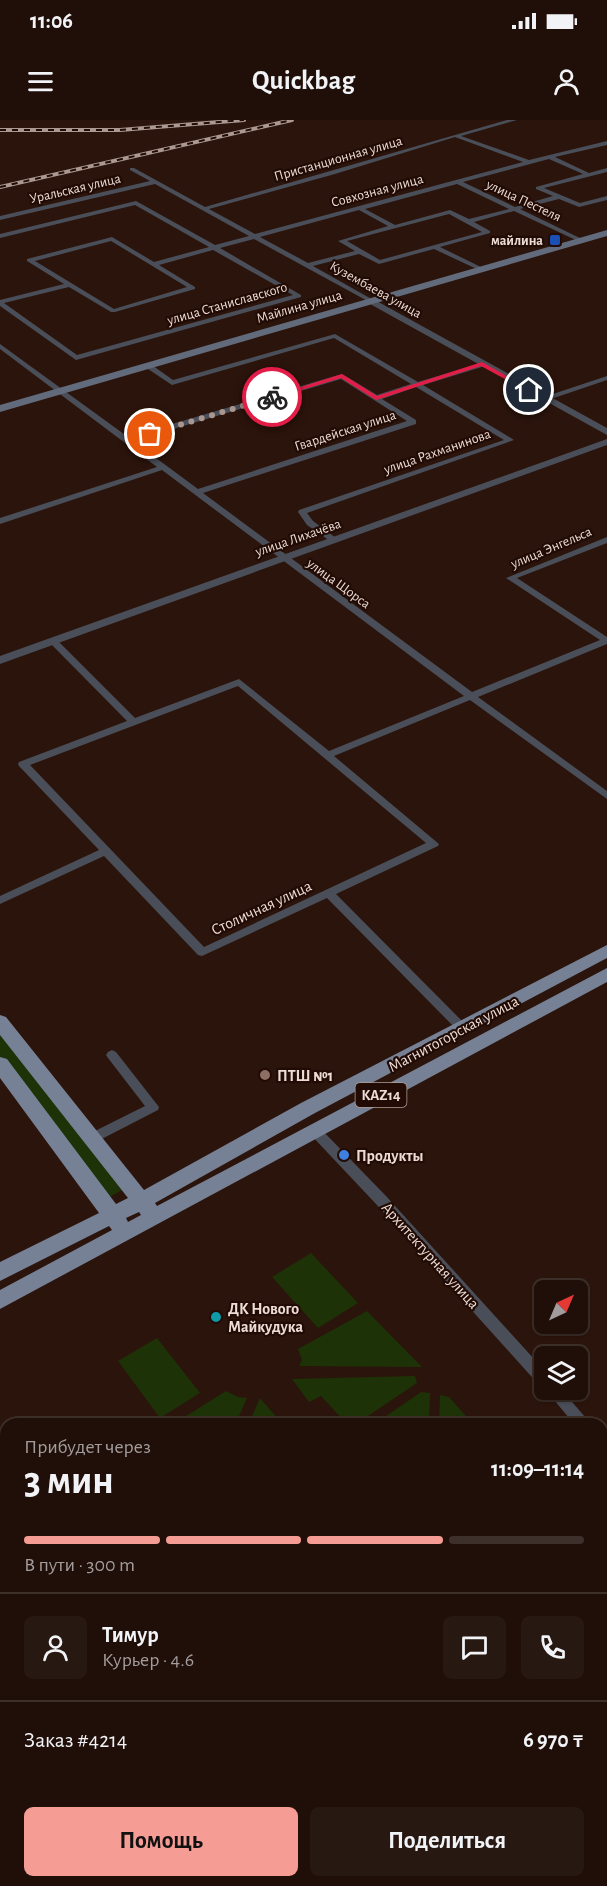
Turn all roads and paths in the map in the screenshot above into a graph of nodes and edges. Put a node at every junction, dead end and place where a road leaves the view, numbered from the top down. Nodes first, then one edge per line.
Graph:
1 (514, 120) edge
2 (457, 136) junction
3 (607, 143) edge
4 (551, 158) junction
5 (529, 162) junction
6 (132, 169) dead end
7 (607, 170) edge
8 (589, 175) junction
9 (456, 181) junction
10 (155, 182) junction
11 (558, 197) junction
12 (607, 198) edge
13 (359, 208) junction
14 (204, 209) junction
15 (514, 209) junction
16 (0, 218) edge
17 (470, 222) junction
18 (394, 227) junction
19 (607, 233) edge
20 (0, 236) edge
21 (254, 236) junction
22 (582, 241) junction
23 (214, 247) junction
24 (435, 247) junction
25 (359, 252) junction
26 (154, 264) junction
27 (306, 266) junction
28 (483, 270) junction
29 (69, 285) junction
30 (372, 302) junction
31 (0, 303) edge
32 (0, 346) edge
33 (482, 364) junction
34 (146, 365) junction
35 (607, 378) edge
36 (417, 385) junction
37 (61, 391) junction
38 (376, 398) junction
39 (545, 398) junction
40 (0, 409) edge
41 (607, 432) edge
42 (128, 440) junction
43 (607, 442) edge
44 (164, 467) junction
45 (197, 492) junction
46 (0, 521) edge
47 (333, 540) junction
48 (607, 540) edge
49 (282, 558) junction
50 (53, 641) junction
51 (607, 641) edge
52 (0, 660) edge
53 (472, 698) junction
54 (135, 722) junction
55 (328, 756) junction
56 (607, 796) edge
57 (106, 851) junction
58 (329, 894) junction
59 (0, 900) edge
60 (607, 951) edge
61 (607, 974) edge
62 (0, 1022) edge
63 (462, 1028) junction
64 (112, 1055) dead end
65 (0, 1064) edge
66 (315, 1131) junction
67 (92, 1139) junction
68 (141, 1201) junction
69 (113, 1215) junction
70 (156, 1218) junction
71 (126, 1233) junction
72 (0, 1272) edge
73 (0, 1300) edge
74 (534, 1369) edge
75 (562, 1400) edge
76 (579, 1418) edge

1 - 2 street, Пристанционная улица
2 - 5 street
2 - 14 street, Пристанционная улица
3 - 4 street, Совхозная улица
4 - 5 street, Совхозная улица
4 - 8 street
5 - 9 street, Совхозная улица
6 - 10 street, Кузембаева улица
7 - 8 street
8 - 11 street
9 - 13 street, Совхозная улица
9 - 15 street, улица Пестеля
10 - 14 street, Кузембаева улица
10 - 16 street, Уральская улица
11 - 12 street
11 - 15 street
13 - 18 street
13 - 21 street, Совхозная улица
14 - 21 street, Кузембаева улица
15 - 17 street
15 - 22 street, улица Пестеля
17 - 18 street
17 - 24 street
18 - 25 street
19 - 22 main road, Майлина улица
20 - 23 street, улица Станиславского
21 - 23 street, Совхозная улица
21 - 27 street, Кузембаева улица
22 - 28 main road, Майлина улица
23 - 26 street, Совхозная улица
23 - 31 street, улица Станиславского
24 - 25 street
24 - 28 street
25 - 27 street
26 - 29 street
26 - 29 street
27 - 30 street, Кузембаева улица
28 - 30 main road, Майлина улица
29 - 31 street
30 - 33 street, Кузембаева улица
30 - 34 main road, Майлина улица
32 - 37 street, улица Щорса
33 - 36 street
33 - 39 street, Кузембаева улица
34 - 36 street, улица Рахманинова
34 - 37 main road, Майлина улица
35 - 39 street
36 - 38 street
36 - 47 street, улица Рахманинова
37 - 40 main road, Майлина улица
37 - 42 street, улица Щорса
38 - 42 street, Гвардейская улица
38 - 45 street, Гвардейская улица
39 - 41 street, Кузембаева улица
42 - 44 street, улица Щорса
43 - 47 street, улица Лихачёва
44 - 45 street, улица Щорса
44 - 46 street
45 - 49 street, улица Щорса
47 - 49 street, улица Лихачёва
48 - 51 street, улица Энгельса
49 - 50 street, улица Лихачёва
49 - 53 street, улица Щорса
50 - 52 street, улица Лихачёва
50 - 54 street
51 - 53 street, улица Энгельса
53 - 55 street
53 - 56 street, улица Щорса
54 - 55 street, Столичная улица
54 - 57 street, Столичная улица
55 - 58 street, Столичная улица
57 - 58 street, Столичная улица
57 - 59 street
58 - 63 street, Столичная улица
60 - 63 main road, Магнитогорская улица / KAZ14
61 - 66 main road, Магнитогорская улица / KAZ14
62 - 67 main road
63 - 68 main road, Магнитогорская улица / KAZ14
64 - 67 street
65 - 69 main road
66 - 70 main road, Магнитогорская улица / KAZ14
66 - 74 street, Архитектурная улица
67 - 68 main road
68 - 69 main road, Магнитогорская улица / KAZ14
68 - 70 main road
69 - 71 main road
69 - 72 main road, Магнитогорская улица
70 - 71 main road, Магнитогорская улица / KAZ14
71 - 73 main road, Магнитогорская улица
75 - 76 street

